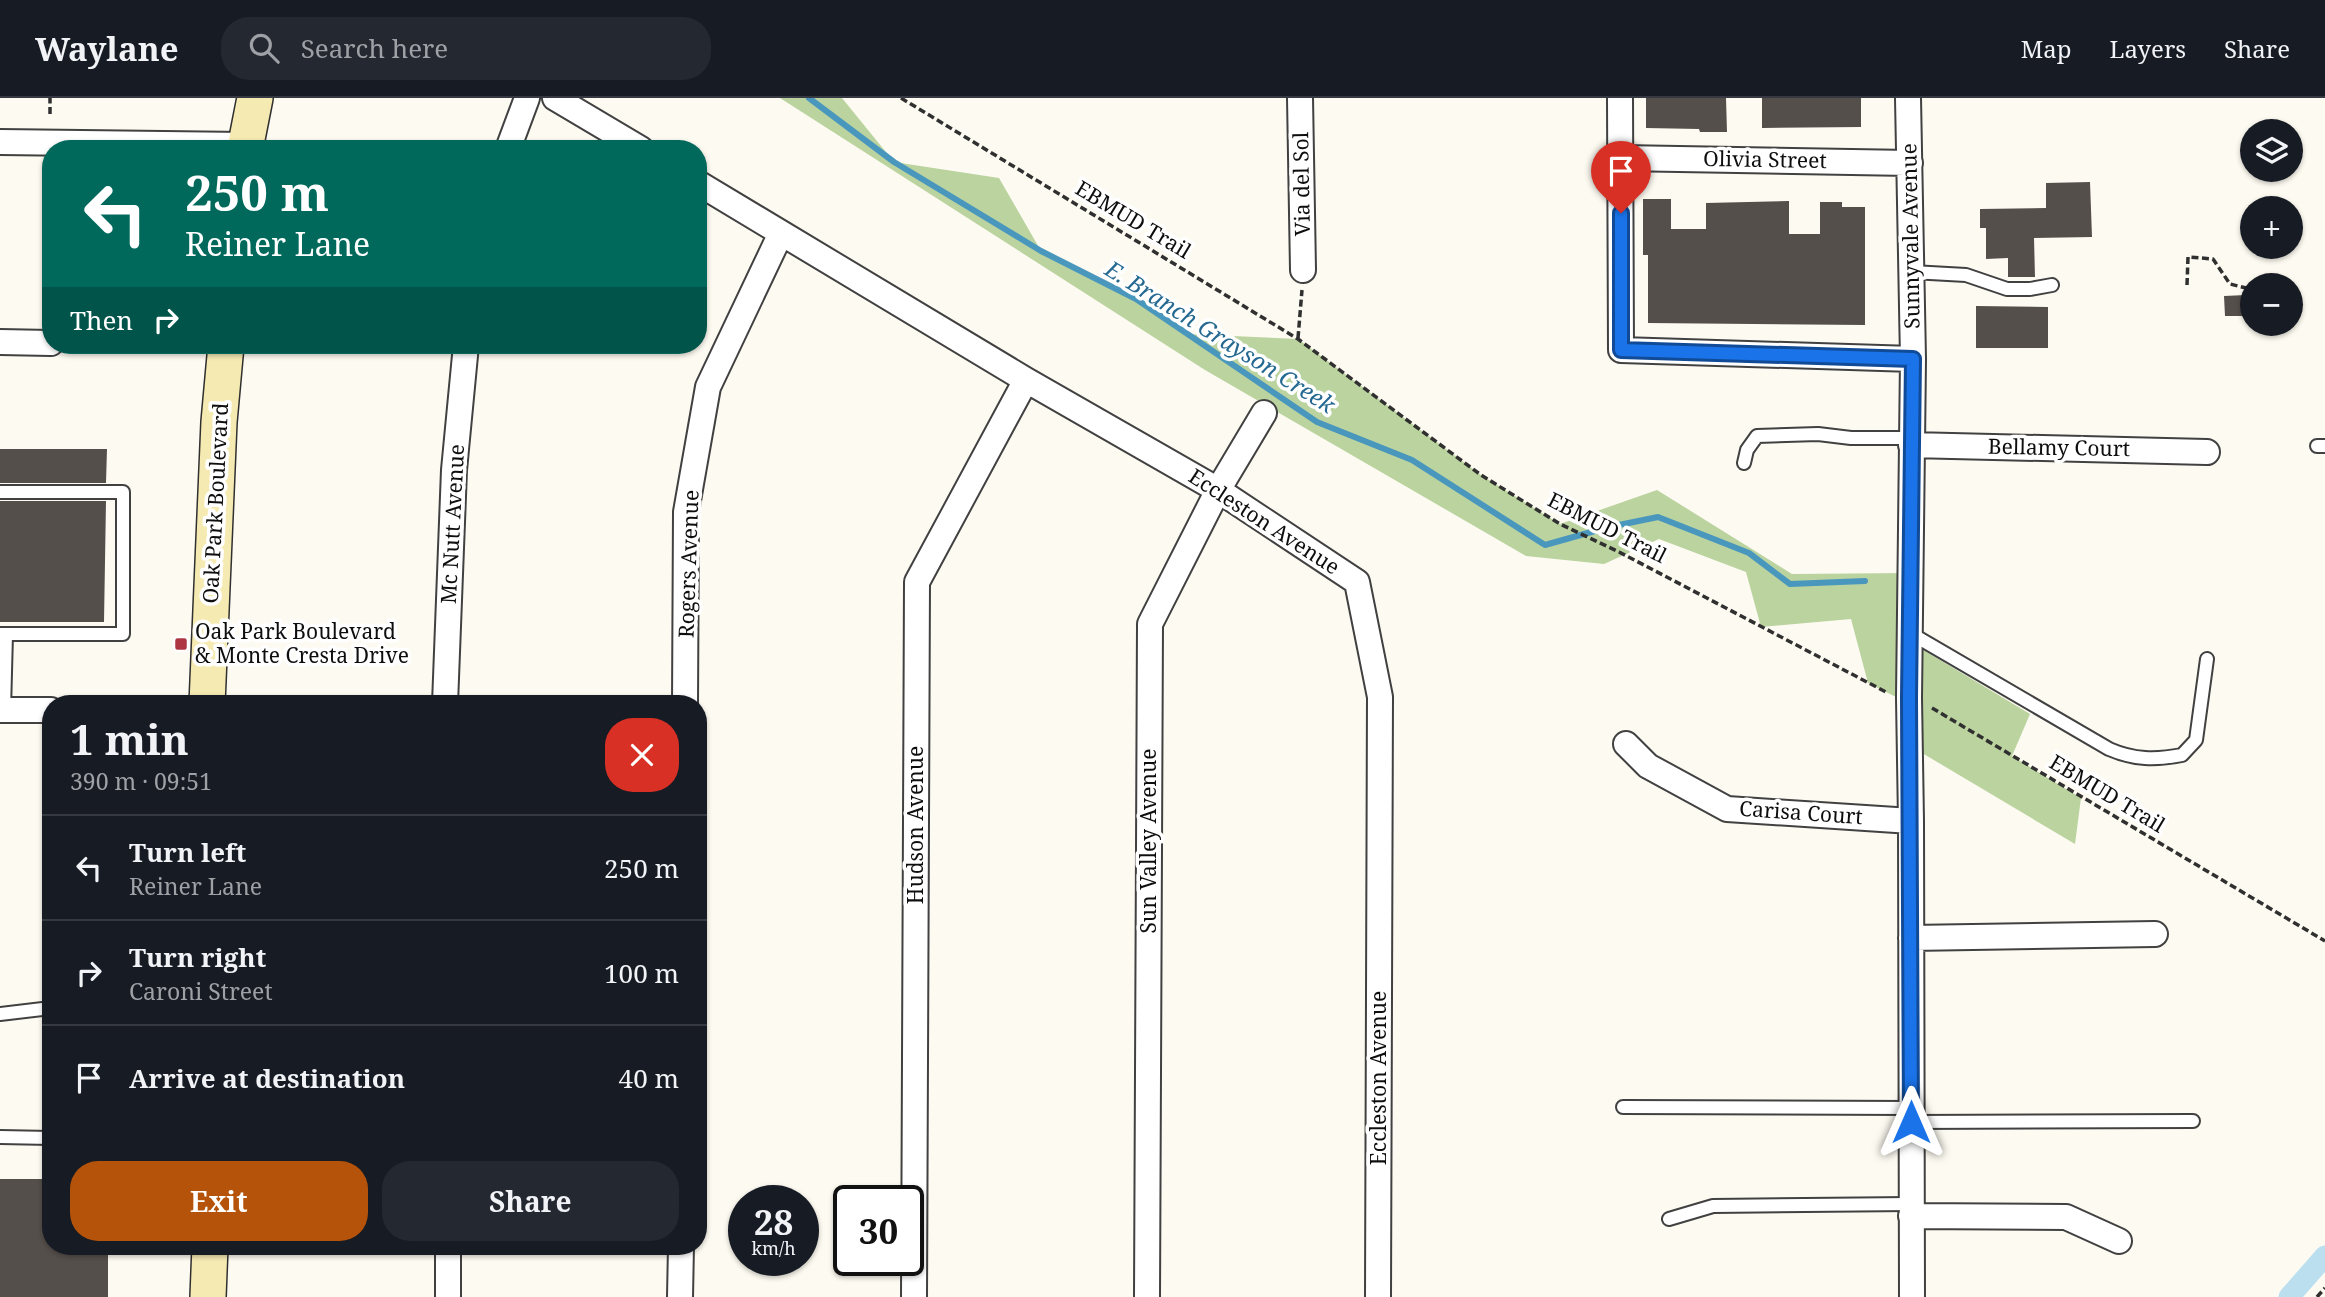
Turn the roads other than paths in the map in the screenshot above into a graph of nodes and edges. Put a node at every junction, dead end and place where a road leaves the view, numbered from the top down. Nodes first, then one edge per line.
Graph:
1 (255, 98) edge
2 (527, 98) edge
3 (555, 98) edge
4 (1300, 98) edge
5 (1620, 98) edge
6 (1908, 98) edge
7 (246, 140) edge
8 (511, 140) edge
9 (625, 140) edge
10 (0, 142) edge
11 (42, 143) edge
12 (1621, 158) junction
13 (1910, 163) junction
14 (707, 188) edge
15 (781, 233) junction
16 (1303, 270) road end
17 (1912, 272) junction
18 (2052, 285) dead end
19 (0, 342) edge
20 (42, 343) edge
21 (225, 354) edge
22 (465, 354) edge
23 (1913, 359) junction
24 (1026, 380) junction
25 (1264, 413) dead end
26 (1911, 442) junction
27 (2207, 452) dead end
28 (1744, 463) dead end
29 (1219, 490) junction
30 (0, 492) edge
31 (1910, 633) junction
32 (3, 634) edge
33 (2207, 659) dead end
34 (207, 695) edge
35 (445, 695) edge
36 (685, 695) edge
37 (2, 710) edge
38 (42, 710) edge
39 (1626, 744) dead end
40 (1911, 821) junction
41 (2155, 934) dead end
42 (1911, 938) junction
43 (42, 1009) edge
44 (0, 1014) edge
45 (1623, 1107) dead end
46 (1911, 1115) junction
47 (2193, 1121) dead end
48 (0, 1137) edge
49 (42, 1138) edge
50 (1911, 1210) junction
51 (1669, 1219) dead end
52 (2119, 1241) dead end
53 (210, 1255) edge
54 (448, 1255) edge
55 (681, 1255) edge
56 (208, 1297) edge
57 (448, 1297) edge
58 (681, 1297) edge
59 (914, 1297) edge
60 (1147, 1297) edge
61 (1378, 1297) edge
62 (1912, 1297) edge

1 - 7 street
2 - 8 street
3 - 9 street
4 - 16 street, Via del Sol
5 - 12 street
6 - 13 street, Sunnyvale Avenue
10 - 11 street
12 - 13 street, Olivia Street
12 - 23 street
13 - 17 street, Sunnyvale Avenue
14 - 15 street, Eccleston Avenue
15 - 24 street, Eccleston Avenue
15 - 36 street, Rogers Avenue
17 - 18 lane
17 - 23 street, Sunnyvale Avenue
19 - 20 street
21 - 34 street, Oak Park Boulevard
22 - 35 street, Mc Nutt Avenue
23 - 26 street, Sunnyvale Avenue
24 - 29 street, Eccleston Avenue
24 - 59 street, Hudson Avenue
25 - 29 street, Sun Valley Avenue
26 - 27 street, Bellamy Court
26 - 28 lane
26 - 31 street, Sunnyvale Avenue
29 - 60 street, Sun Valley Avenue
29 - 61 street, Eccleston Avenue
30 - 32 lane
31 - 33 lane
31 - 40 street, Sunnyvale Avenue
32 - 37 lane
37 - 38 street
39 - 40 street, Carisa Court
40 - 42 street, Sunnyvale Avenue
41 - 42 street
42 - 46 street, Sunnyvale Avenue
43 - 44 lane
45 - 46 lane
46 - 47 lane
46 - 50 street, Sunnyvale Avenue
48 - 49 lane
50 - 51 lane
50 - 52 street
50 - 62 street, Sunnyvale Avenue
53 - 56 street
54 - 57 street
55 - 58 street

